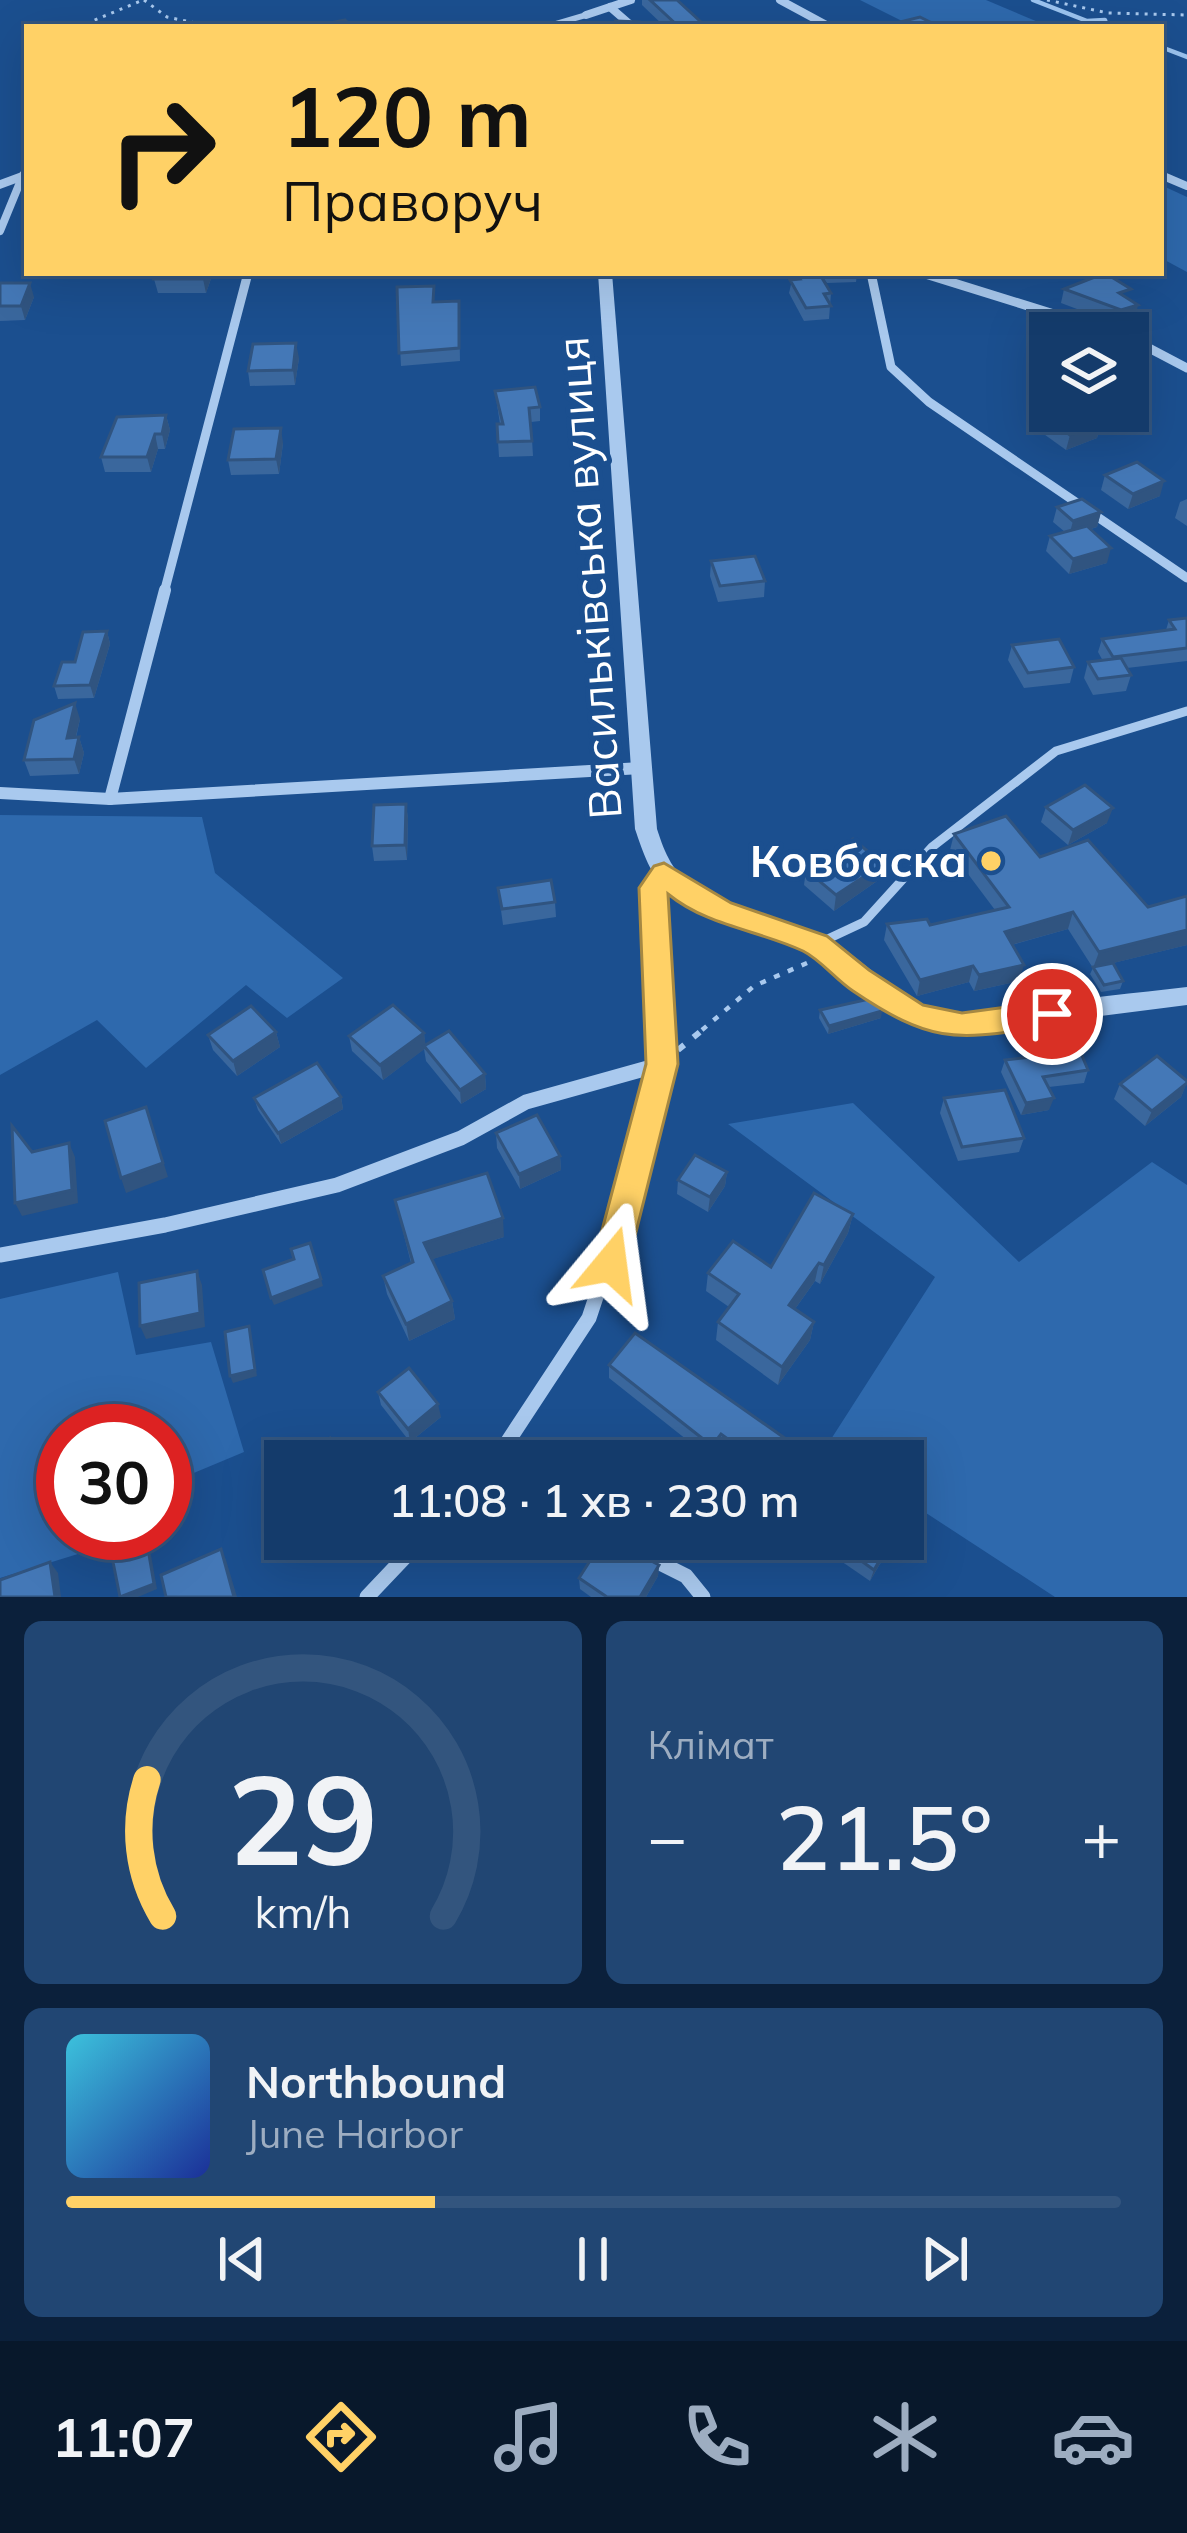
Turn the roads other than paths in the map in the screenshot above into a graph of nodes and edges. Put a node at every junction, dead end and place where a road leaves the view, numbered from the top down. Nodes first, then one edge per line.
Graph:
1 (585, 0) edge
2 (631, 0) edge
3 (780, 0) edge
4 (610, 7) junction
5 (586, 21) edge
6 (630, 24) edge
7 (824, 24) edge
8 (24, 177) edge
9 (0, 231) edge
10 (247, 276) edge
11 (605, 276) edge
12 (872, 276) edge
13 (932, 276) edge
14 (1047, 312) edge
15 (1149, 349) edge
16 (1187, 368) edge
17 (1187, 578) edge
18 (1187, 711) edge
19 (641, 768) junction
20 (0, 793) edge
21 (110, 799) junction
22 (664, 874) junction
23 (823, 949) junction
24 (1187, 995) edge
25 (662, 1064) junction
26 (0, 1255) edge
27 (509, 1440) edge
28 (402, 1560) edge
29 (654, 1560) edge
30 (367, 1597) edge
31 (703, 1597) edge

1 - 5 street
2 - 4 street
3 - 7 street
4 - 5 street
4 - 6 street
8 - 9 street
10 - 21 street
11 - 19 street, Васильківська вулиця
12 - 17 street
13 - 14 street
15 - 16 street
18 - 23 lane
19 - 21 street
19 - 22 street, Васильківська вулиця
20 - 21 street
22 - 23 street
22 - 25 street
23 - 24 street
25 - 26 street
25 - 27 street
28 - 30 street
29 - 31 street

